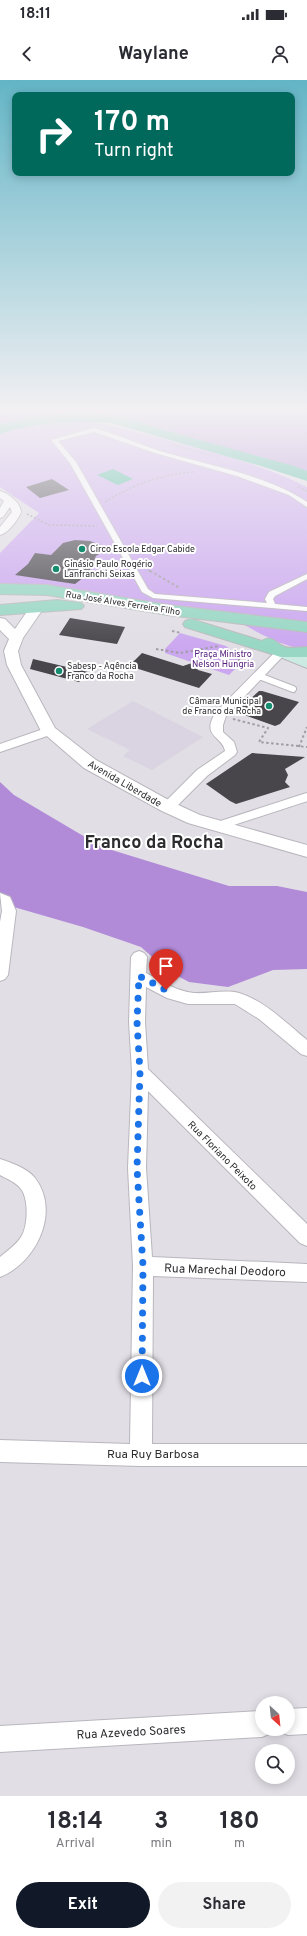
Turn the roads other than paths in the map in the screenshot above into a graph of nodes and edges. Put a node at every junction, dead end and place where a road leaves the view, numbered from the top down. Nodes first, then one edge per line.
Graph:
1 (90, 489) edge
2 (277, 489) edge
3 (0, 494) edge
4 (10, 500) junction
5 (307, 505) edge
6 (0, 515) edge
7 (0, 532) edge
8 (307, 576) edge
9 (36, 589) junction
10 (0, 590) edge
11 (38, 606) junction
12 (272, 606) junction
13 (307, 609) edge
14 (0, 610) edge
15 (211, 616) junction
16 (0, 622) edge
17 (307, 627) edge
18 (16, 638) junction
19 (281, 652) junction
20 (307, 652) edge
21 (307, 664) edge
22 (259, 676) junction
23 (293, 688) dead end
24 (49, 731) junction
25 (0, 748) edge
26 (307, 797) edge
27 (168, 807) junction
28 (221, 825) junction
29 (302, 847) edge
30 (0, 898) edge
31 (0, 975) edge
32 (307, 1049) edge
33 (140, 1072) junction
34 (0, 1167) edge
35 (307, 1237) edge
36 (143, 1266) junction
37 (0, 1268) edge
38 (307, 1273) edge
39 (0, 1451) edge
40 (141, 1455) junction
41 (307, 1455) edge
42 (307, 1721) edge
43 (295, 1722) edge
44 (255, 1724) edge
45 (0, 1739) edge

1 - 12 street
2 - 5 street
3 - 4 street
4 - 6 street
4 - 7 street
8 - 12 street
9 - 10 main road, Rua José Alves Ferreira Filho
9 - 11 main road
9 - 15 main road, Rua José Alves Ferreira Filho
11 - 14 main road, Rua José Alves Ferreira Filho
11 - 18 street, Avenida Liberdade
11 - 19 main road, Rua José Alves Ferreira Filho
12 - 13 street
15 - 17 main road
15 - 19 main road
16 - 18 street
18 - 24 street, Avenida Liberdade
19 - 20 main road
19 - 21 main road, Rua José Alves Ferreira Filho
19 - 22 street
22 - 23 lane
22 - 27 street
24 - 25 street
24 - 27 street, Avenida Liberdade
26 - 28 lane
27 - 28 street, Avenida Liberdade
28 - 29 street, Avenida Liberdade
30 - 31 street
32 - 33 street
33 - 35 street, Rua Floriano Peixoto
33 - 36 street
34 - 37 street
36 - 38 street, Rua Marechal Deodoro
36 - 40 street
39 - 40 street, Rua Ruy Barbosa
40 - 41 street, Rua Ruy Barbosa
42 - 43 street
44 - 45 street, Rua Azevedo Soares

